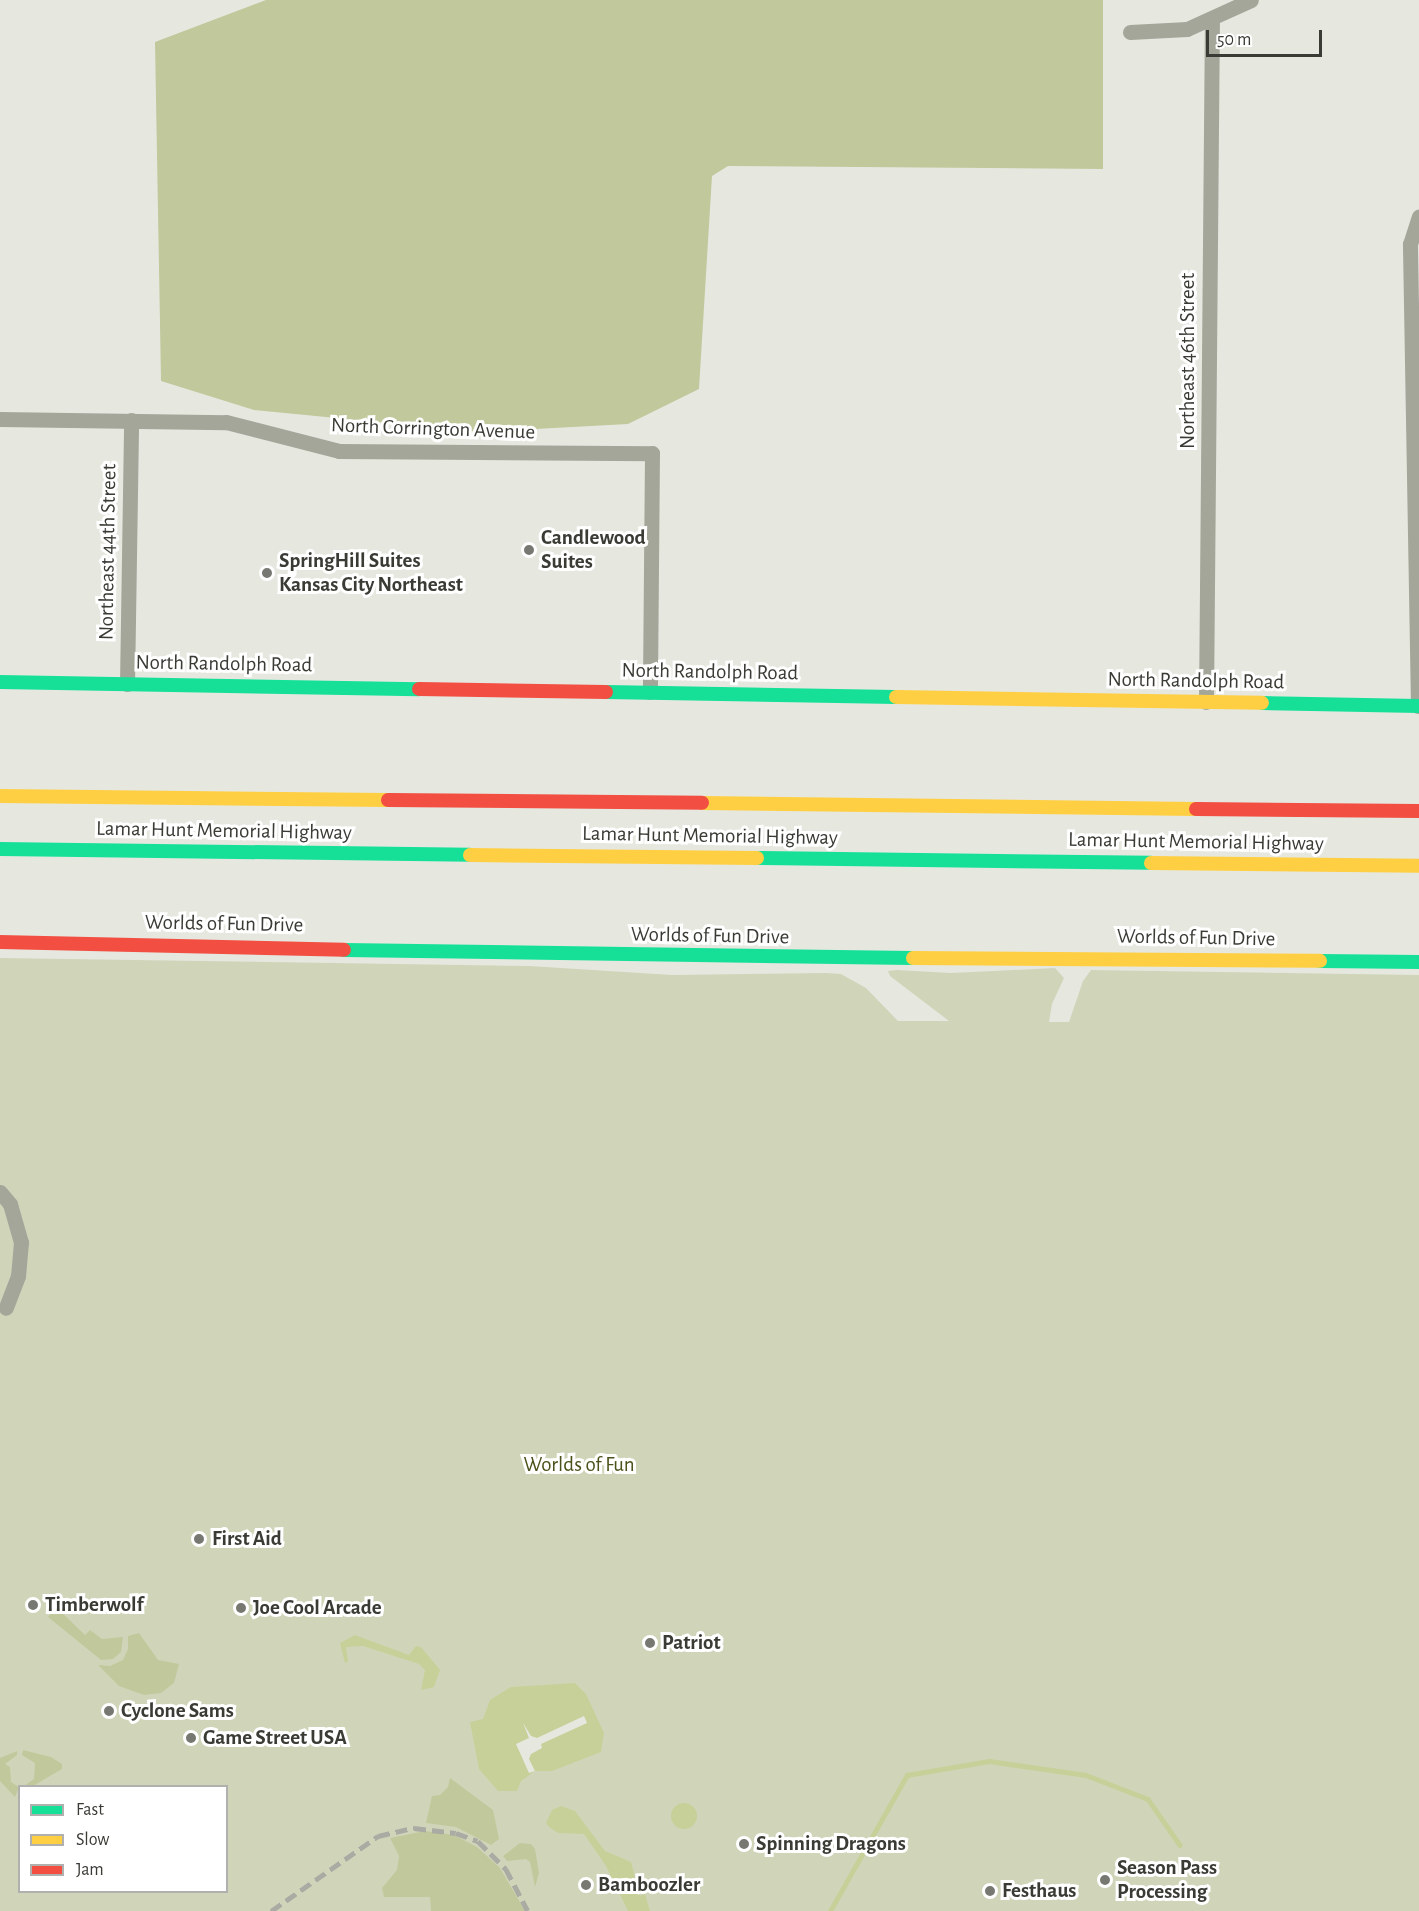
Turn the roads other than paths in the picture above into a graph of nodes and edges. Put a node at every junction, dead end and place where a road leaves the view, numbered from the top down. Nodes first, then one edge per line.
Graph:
1 (1251, 0) edge
2 (1212, 20) junction
3 (1130, 32) dead end
4 (1419, 216) edge
5 (0, 419) edge
6 (131, 420) junction
7 (0, 682) edge
8 (127, 684) junction
9 (650, 692) junction
10 (1206, 702) junction
11 (1419, 706) edge
12 (0, 796) edge
13 (1419, 811) edge
14 (0, 849) edge
15 (1419, 866) edge
16 (0, 942) edge
17 (1419, 962) edge
18 (0, 1192) edge
19 (6, 1308) dead end

1 - 2 street
2 - 3 street
2 - 10 street, Northeast 46th Street
4 - 11 street
5 - 6 street, North Corrington Avenue
6 - 8 street, Northeast 44th Street
6 - 9 street, North Corrington Avenue
7 - 8 main road, North Randolph Road
8 - 9 main road, North Randolph Road
9 - 10 main road, North Randolph Road
10 - 11 main road, North Randolph Road
12 - 13 main road, Lamar Hunt Memorial Highway
14 - 15 main road, Lamar Hunt Memorial Highway
16 - 17 main road, Worlds of Fun Drive
18 - 19 street

